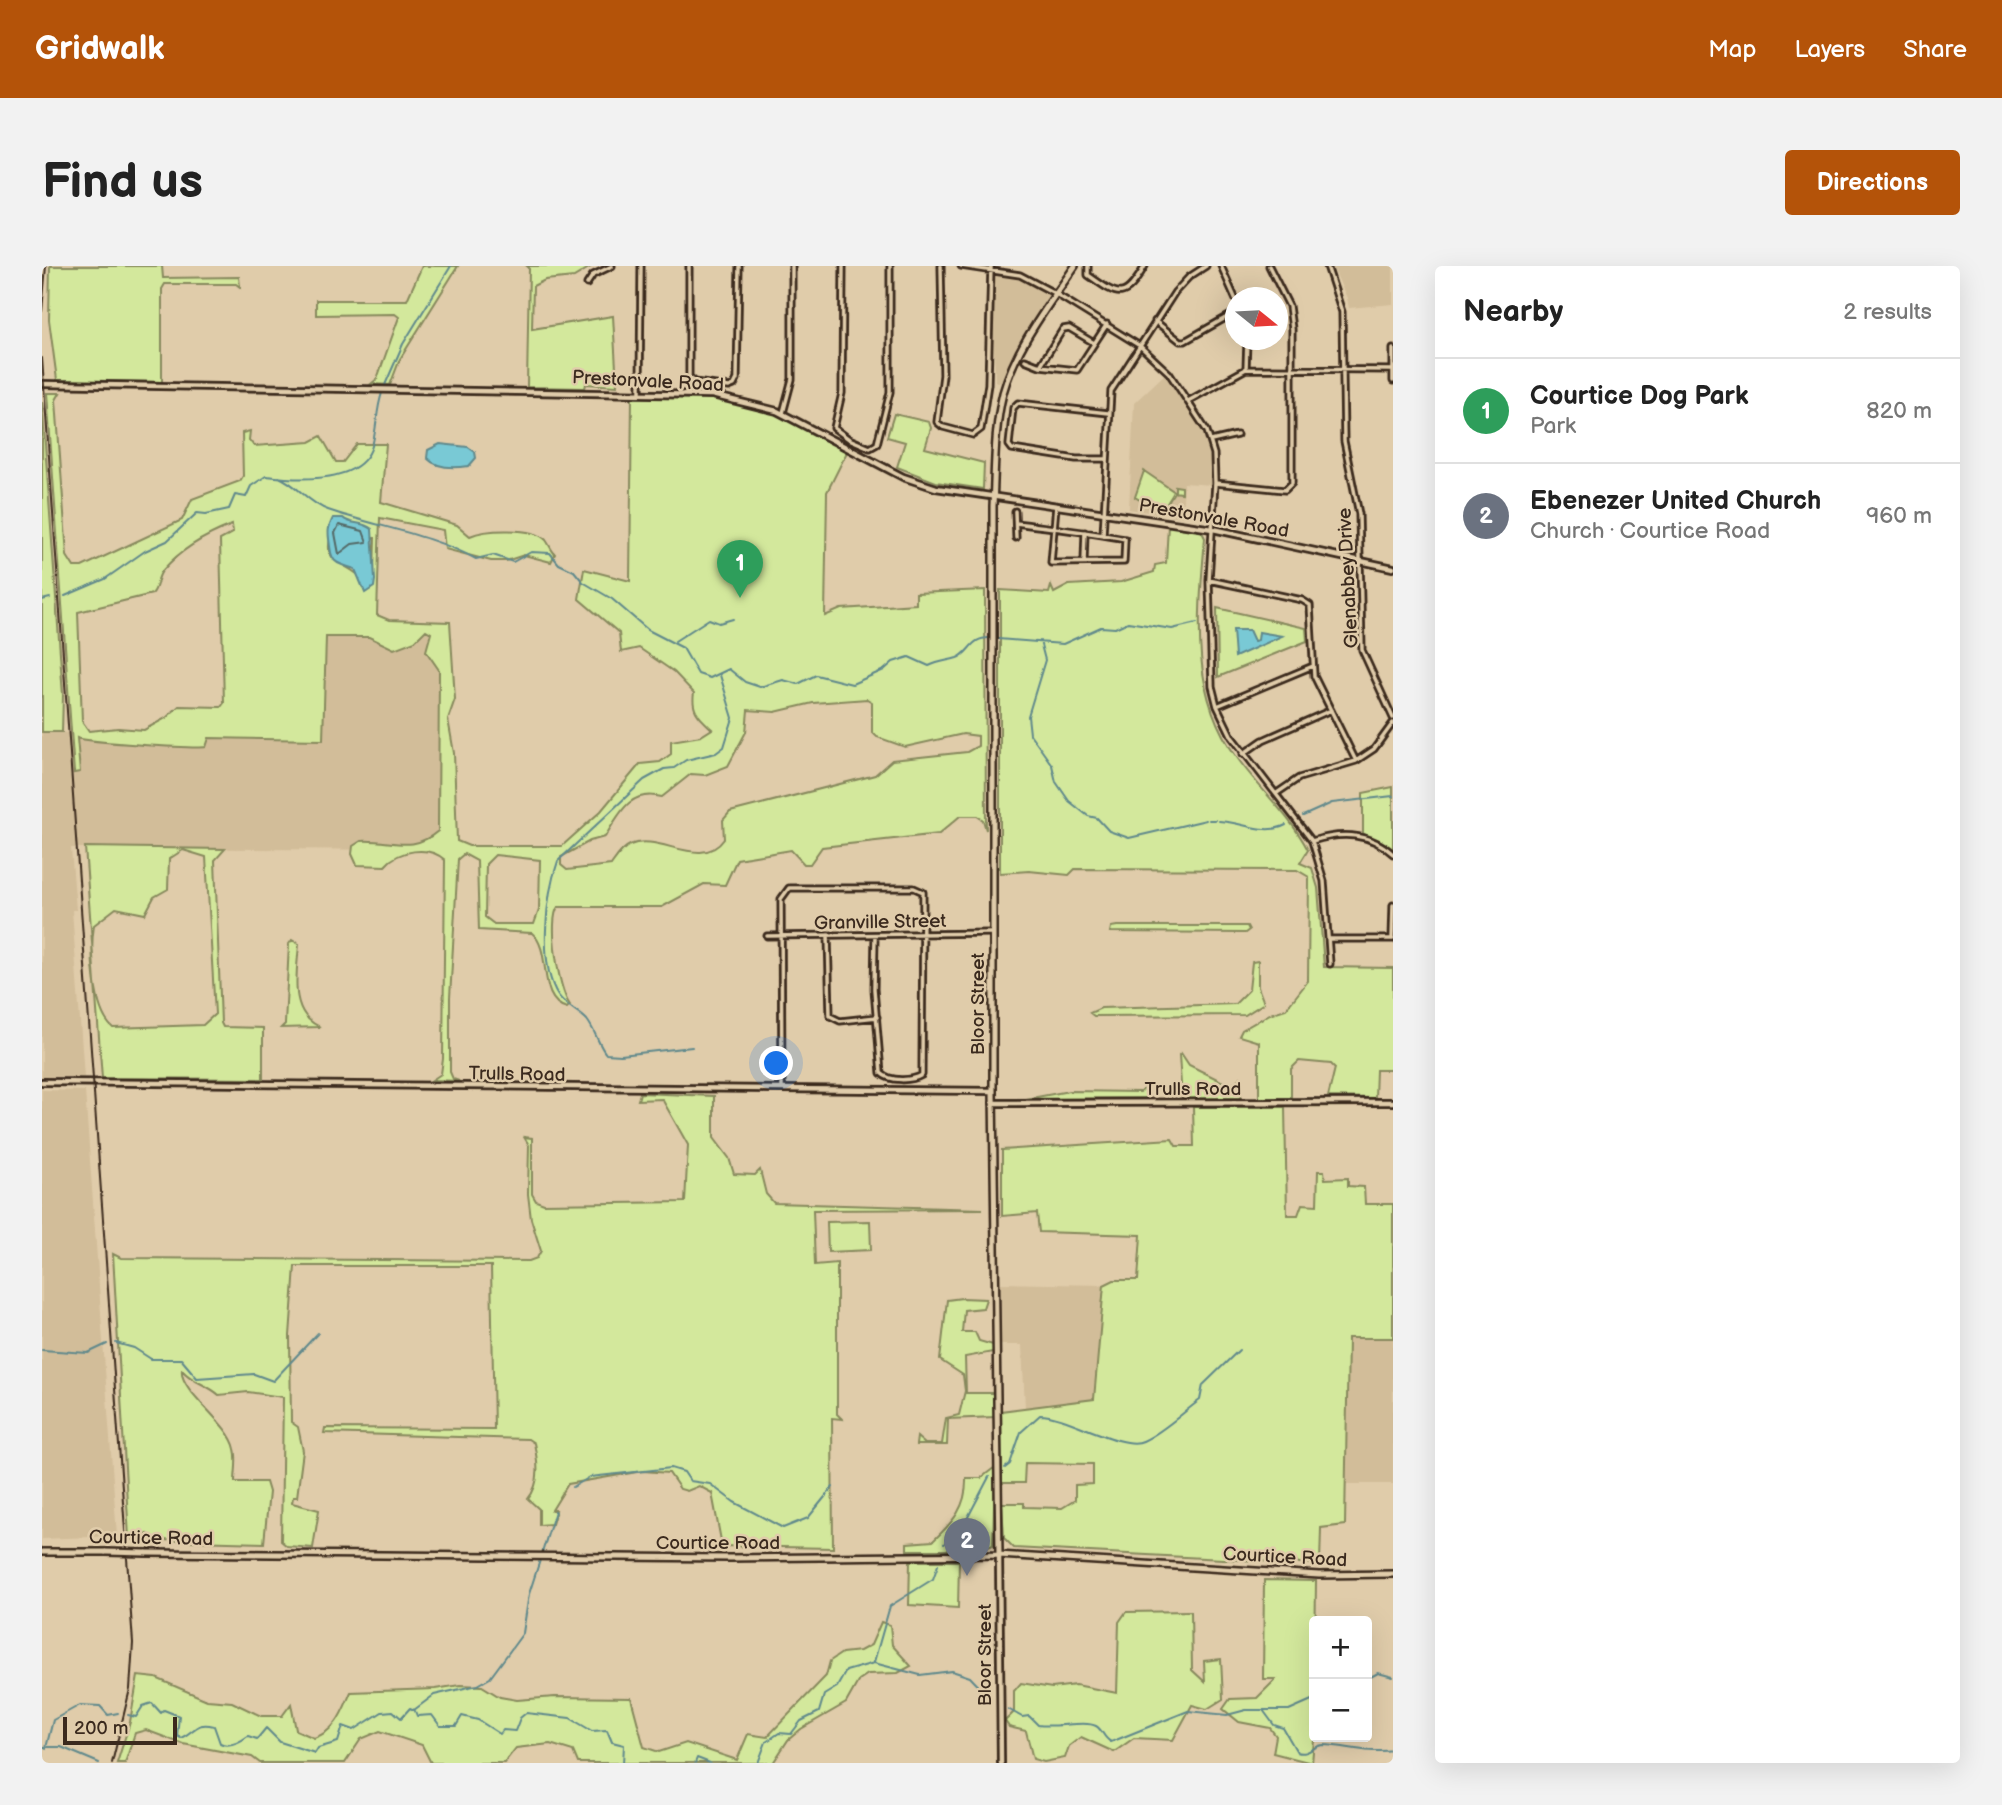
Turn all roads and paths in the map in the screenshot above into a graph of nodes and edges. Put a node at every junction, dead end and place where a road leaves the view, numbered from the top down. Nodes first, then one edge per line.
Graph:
1 (612, 266) edge
2 (641, 266) edge
3 (689, 266) edge
4 (739, 266) edge
5 (792, 266) edge
6 (843, 266) edge
7 (890, 266) edge
8 (941, 266) edge
9 (961, 266) edge
10 (1075, 266) edge
11 (1088, 266) edge
12 (1145, 266) edge
13 (1206, 266) edge
14 (1221, 266) edge
15 (1269, 266) edge
16 (1326, 266) edge
17 (991, 268) edge
18 (587, 284) dead end
19 (1230, 287) edge
20 (1056, 294) junction
21 (1225, 318) edge
22 (1155, 321) junction
23 (1107, 324) junction
24 (1094, 344) junction
25 (1140, 346) junction
26 (1393, 349) edge
27 (1247, 350) edge
28 (1025, 360) dead end
29 (1040, 366) junction
30 (1246, 369) junction
31 (1291, 370) junction
32 (1393, 370) edge
33 (1342, 371) junction
34 (1393, 381) edge
35 (42, 384) edge
36 (640, 392) junction
37 (1188, 401) junction
38 (1108, 413) junction
39 (783, 414) junction
40 (1237, 435) dead end
41 (1211, 441) junction
42 (1107, 459) junction
43 (1215, 483) junction
44 (993, 498) junction
45 (1056, 506) junction
46 (1015, 511) dead end
47 (1105, 513) junction
48 (1016, 523) junction
49 (1052, 528) junction
50 (1213, 529) junction
51 (1085, 532) junction
52 (1103, 535) junction
53 (1016, 538) dead end
54 (1357, 560) junction
55 (1084, 563) junction
56 (1393, 568) edge
57 (1209, 580) junction
58 (1313, 666) junction
59 (1217, 706) junction
60 (1331, 710) junction
61 (1393, 721) edge
62 (1243, 754) junction
63 (1356, 761) junction
64 (1277, 793) junction
65 (1312, 841) junction
66 (1393, 854) edge
67 (1393, 905) edge
68 (993, 933) junction
69 (828, 935) junction
70 (875, 935) junction
71 (924, 935) junction
72 (767, 936) dead end
73 (781, 937) junction
74 (1329, 939) junction
75 (1393, 939) edge
76 (1330, 964) dead end
77 (877, 1017) junction
78 (42, 1082) edge
79 (782, 1089) junction
80 (993, 1091) junction
81 (1393, 1102) edge
82 (993, 1103) junction
83 (42, 1552) edge
84 (999, 1555) junction
85 (1393, 1574) edge
86 (1000, 1763) edge

1 - 18 street
2 - 36 street
3 - 4 street
5 - 39 street
6 - 7 street
8 - 17 street
9 - 17 street
10 - 20 main road, Bloor Street
11 - 12 street
13 - 22 street
14 - 19 street
15 - 31 street
16 - 33 street, Glenabbey Drive
17 - 20 street
20 - 23 street
20 - 44 main road, Bloor Street
21 - 22 street
22 - 25 street
23 - 24 street
23 - 25 street
24 - 29 street
24 - 29 street
25 - 37 street
25 - 38 street
26 - 32 street
27 - 30 street
28 - 29 street
30 - 31 street
30 - 37 street
31 - 33 street
31 - 43 street
32 - 33 street
32 - 34 street
33 - 54 street, Glenabbey Drive
35 - 36 street, Prestonvale Road
36 - 39 street, Prestonvale Road
37 - 41 street
38 - 42 street
38 - 42 street
39 - 44 street, Prestonvale Road
40 - 41 street
41 - 43 street
42 - 47 street
43 - 50 street
44 - 45 street, Prestonvale Road
44 - 68 main road, Bloor Street
45 - 47 street, Prestonvale Road
45 - 49 street
46 - 48 street
47 - 50 street, Prestonvale Road
47 - 52 street
48 - 49 street
48 - 53 street
49 - 51 street
49 - 55 street
50 - 54 street, Prestonvale Road
50 - 57 street
51 - 52 street
51 - 55 street
52 - 55 street
54 - 56 street, Prestonvale Road
54 - 61 street, Glenabbey Drive
57 - 58 street
57 - 59 street
58 - 59 street
58 - 60 street
59 - 62 street
60 - 62 street
60 - 63 street
61 - 63 street
62 - 64 street
63 - 64 street
64 - 65 street
65 - 66 street
65 - 74 street
67 - 75 street
68 - 71 street, Granville Street
68 - 80 main road, Bloor Street
69 - 70 street, Granville Street
69 - 73 street, Granville Street
69 - 77 street
70 - 71 street, Granville Street
70 - 77 street
71 - 73 street
71 - 77 street
72 - 73 street, Granville Street
73 - 79 street
74 - 75 street
74 - 76 street
78 - 79 street, Trulls Road
79 - 80 street, Trulls Road
80 - 82 main road, Bloor Street
81 - 82 street, Trulls Road
82 - 84 main road, Bloor Street
83 - 84 main road, Courtice Road, bridge
84 - 85 main road, Courtice Road
84 - 86 street, Bloor Street

